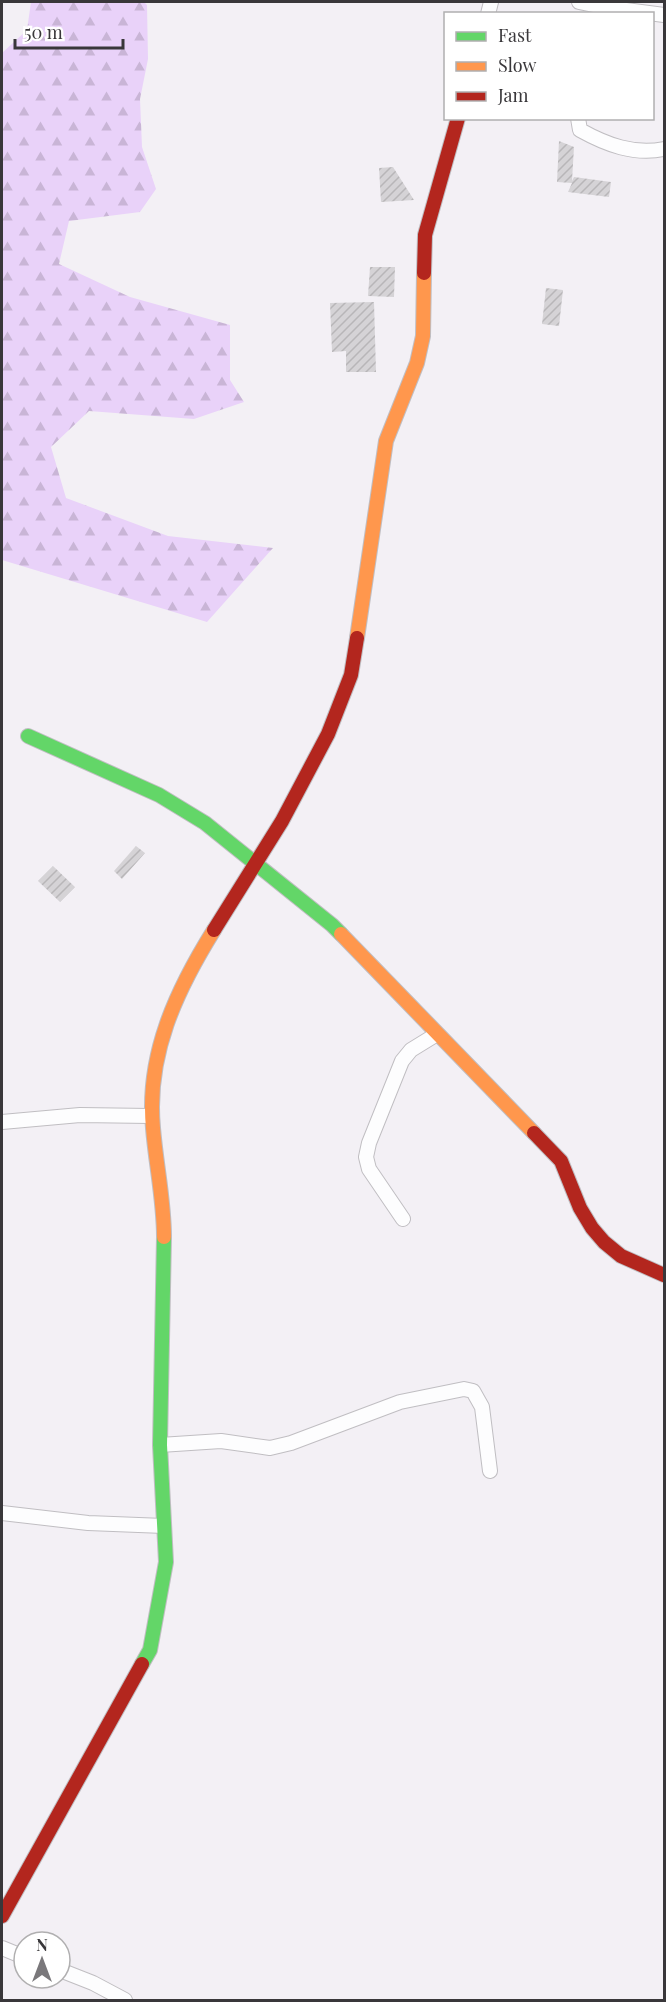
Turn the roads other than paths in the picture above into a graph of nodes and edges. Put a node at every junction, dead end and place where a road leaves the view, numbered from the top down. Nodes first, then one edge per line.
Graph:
1 (579, 2) edge
2 (603, 10) edge
3 (627, 12) edge
4 (457, 120) edge
5 (578, 120) edge
6 (664, 149) edge
7 (28, 736) dead end
8 (256, 862) junction
9 (437, 1034) junction
10 (150, 1116) junction
11 (2, 1122) edge
12 (403, 1219) dead end
13 (664, 1275) edge
14 (160, 1444) junction
15 (490, 1471) dead end
16 (2, 1513) edge
17 (164, 1526) junction
18 (5, 1898) edge
19 (2, 1916) edge
20 (72, 1975) edge
21 (125, 2001) edge

1 - 2 street
2 - 3 street
4 - 8 street
5 - 6 street
7 - 8 street
8 - 9 street
8 - 10 street
9 - 12 street
9 - 13 street
10 - 11 street
10 - 14 street
14 - 15 street
14 - 17 street
16 - 17 street
17 - 18 street
18 - 19 street
20 - 21 street

